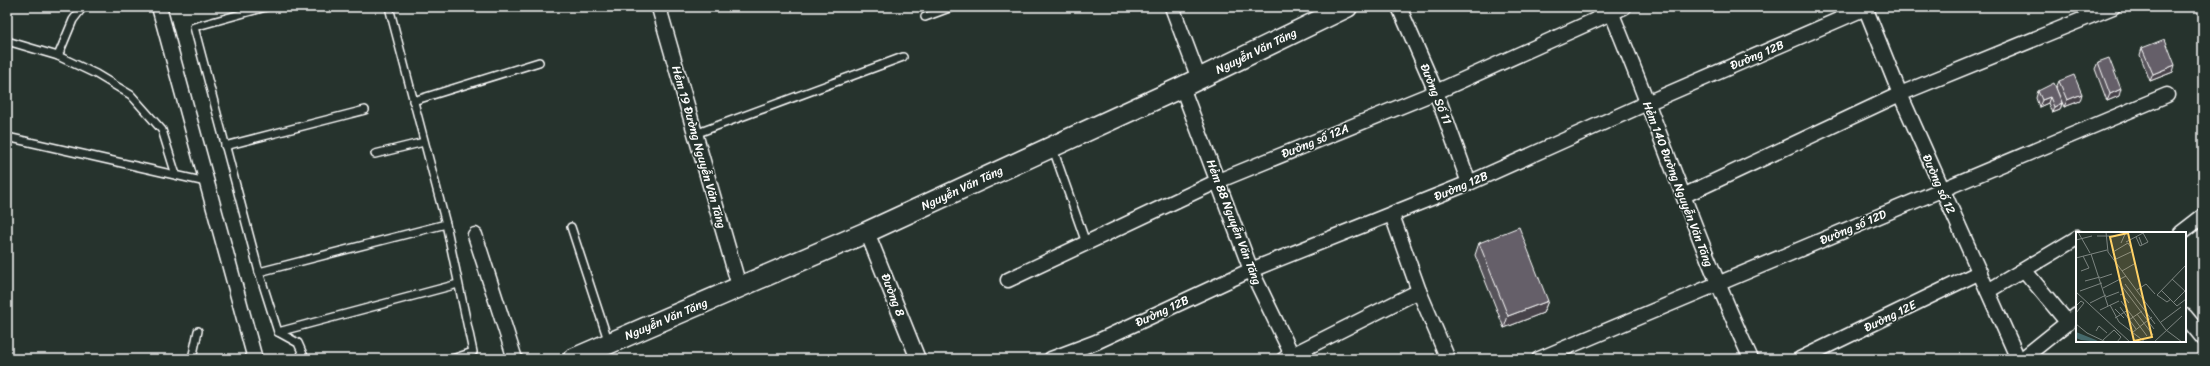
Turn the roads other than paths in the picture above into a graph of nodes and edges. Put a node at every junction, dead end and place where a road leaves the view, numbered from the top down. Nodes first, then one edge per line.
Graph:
1 (83, 7) edge
2 (159, 7) edge
3 (266, 7) edge
4 (389, 7) edge
5 (952, 7) edge
6 (1172, 7) edge
7 (1399, 7) edge
8 (1866, 7) edge
9 (2113, 7) edge
10 (659, 8) dead end
11 (1339, 9) edge
12 (1615, 9) edge
13 (925, 17) dead end
14 (7, 41) edge
15 (58, 56) junction
16 (903, 57) dead end
17 (539, 62) dead end
18 (1190, 83) junction
19 (1436, 92) junction
20 (1900, 94) junction
21 (2167, 95) dead end
22 (413, 101) junction
23 (1647, 103) junction
24 (365, 110) dead end
25 (695, 134) junction
26 (7, 137) edge
27 (424, 142) junction
28 (226, 146) junction
29 (1052, 147) junction
30 (375, 154) dead end
31 (176, 175) junction
32 (1218, 181) junction
33 (206, 182) junction
34 (1469, 183) junction
35 (1941, 190) junction
36 (1685, 195) junction
37 (1392, 215) junction
38 (2203, 216) edge
39 (446, 224) junction
40 (571, 227) dead end
41 (867, 232) junction
42 (2182, 232) edge
43 (475, 235) dead end
44 (2076, 238) edge
45 (1086, 243) junction
46 (1251, 270) junction
47 (2025, 271) junction
48 (259, 272) junction
49 (1980, 272) junction
50 (1008, 280) dead end
51 (458, 284) junction
52 (739, 286) junction
53 (1717, 286) junction
54 (1419, 291) junction
55 (1988, 291) junction
56 (2186, 317) edge
57 (2072, 319) edge
58 (198, 332) dead end
59 (278, 332) junction
60 (2203, 338) edge
61 (609, 343) junction
62 (1288, 357) edge
63 (1544, 358) edge
64 (192, 359) edge
65 (255, 359) edge
66 (305, 359) edge
67 (452, 359) edge
68 (515, 359) edge
69 (573, 359) edge
70 (918, 359) edge
71 (1051, 359) edge
72 (1448, 359) edge
73 (1751, 359) edge
74 (1800, 359) edge
75 (2018, 359) edge
76 (2022, 359) edge

1 - 15 lane
2 - 33 street
3 - 28 lane
4 - 22 lane
5 - 13 lane
6 - 18 street, Hẻm 88 Nguyễn Văn Tăng
7 - 19 street, Đường Số 11
8 - 20 street, Đường số 12
8 - 23 street, Đường 12B
9 - 20 street
10 - 25 street, Hẻm 19 Đường Nguyễn Văn Tăng
11 - 18 main road, Nguyễn Văn Tăng
12 - 19 street, Đường số 12A
12 - 23 street, Hẻm 140 Đường Nguyễn Văn Tăng
14 - 15 lane
15 - 31 lane
16 - 25 lane
17 - 22 lane
18 - 29 main road, Nguyễn Văn Tăng
18 - 32 street, Hẻm 88 Nguyễn Văn Tăng
19 - 32 street, Đường số 12A
19 - 34 street, Đường Số 11
20 - 35 street, Đường số 12
20 - 36 street
21 - 35 street, Đường số 12D
22 - 27 lane
23 - 34 street, Đường 12B
23 - 36 street, Hẻm 140 Đường Nguyễn Văn Tăng
24 - 28 lane
25 - 52 street, Hẻm 19 Đường Nguyễn Văn Tăng
26 - 31 lane
27 - 30 lane
27 - 39 lane
28 - 48 lane
29 - 41 main road, Nguyễn Văn Tăng
29 - 45 lane
31 - 33 lane
32 - 45 street, Đường số 12A
32 - 46 street, Hẻm 88 Nguyễn Văn Tăng
33 - 65 street
34 - 37 street, Đường 12B
35 - 49 street, Đường số 12
35 - 53 street, Đường số 12D
36 - 53 street, Hẻm 140 Đường Nguyễn Văn Tăng
37 - 46 street, Đường 12B
37 - 54 street
38 - 42 street
39 - 48 lane
39 - 51 lane
40 - 61 lane
41 - 52 main road, Nguyễn Văn Tăng
41 - 70 street, Đường 8
43 - 68 street
44 - 47 street
45 - 50 street, Đường số 12A
46 - 62 street, Hẻm 88 Nguyễn Văn Tăng
46 - 71 street, Đường 12B
47 - 55 street
47 - 57 street
48 - 59 lane
49 - 55 street, Đường số 12
49 - 74 street, Đường 12E
51 - 59 lane
51 - 67 lane
52 - 61 main road, Nguyễn Văn Tăng
53 - 63 street, Đường số 12D
53 - 73 street, Hẻm 140 Đường Nguyễn Văn Tăng
54 - 62 street
54 - 72 street
55 - 75 street, Đường số 12
56 - 60 street
57 - 76 street
58 - 64 lane
59 - 66 lane
61 - 69 main road, Nguyễn Văn Tăng

